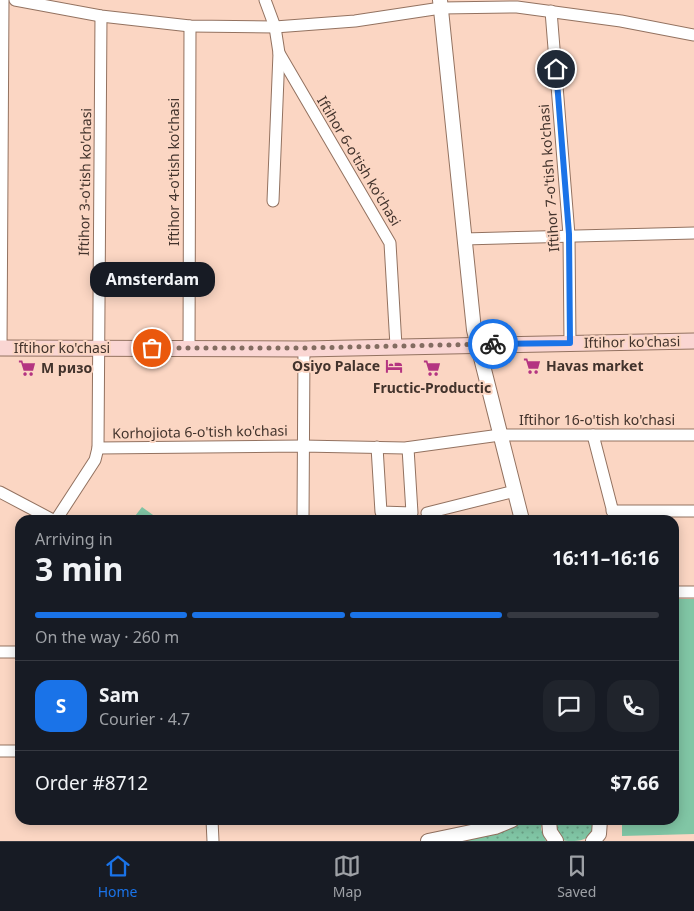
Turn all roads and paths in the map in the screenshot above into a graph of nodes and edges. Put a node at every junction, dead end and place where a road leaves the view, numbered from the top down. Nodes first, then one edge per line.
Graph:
1 (3, 0) edge
2 (15, 0) edge
3 (264, 0) edge
4 (440, 4) edge
5 (551, 11) junction
6 (102, 16) junction
7 (190, 26) junction
8 (275, 27) junction
9 (693, 31) edge
10 (279, 53) junction
11 (300, 90) junction
12 (277, 92) junction
13 (273, 201) dead end
14 (694, 233) edge
15 (569, 234) junction
16 (464, 238) junction
17 (694, 341) edge
18 (570, 343) junction
19 (477, 344) junction
20 (396, 346) junction
21 (1, 348) edge
22 (98, 348) junction
23 (304, 348) junction
24 (189, 349) junction
25 (500, 435) junction
26 (593, 435) junction
27 (694, 435) edge
28 (302, 446) junction
29 (98, 448) junction
30 (377, 448) junction
31 (408, 448) junction
32 (0, 492) edge
33 (515, 492) junction
34 (694, 511) edge
35 (412, 512) junction
36 (44, 515) edge
37 (57, 515) edge
38 (302, 515) edge
39 (423, 515) edge
40 (431, 515) edge
41 (521, 515) edge
42 (614, 515) edge
43 (630, 515) edge
44 (679, 592) edge
45 (694, 592) edge
46 (0, 652) edge
47 (15, 652) edge
48 (0, 751) edge
49 (15, 751) edge
50 (212, 825) edge
51 (500, 825) edge
52 (549, 825) edge
53 (600, 825) edge
54 (212, 841) edge
55 (428, 841) edge
56 (556, 841) edge
57 (594, 841) edge

1 - 21 street
2 - 6 street
3 - 8 street, Iftihor 6-o'tish ko'chasi
4 - 5 street
4 - 8 street
4 - 16 street
5 - 9 street
5 - 15 street, Iftihor 7-o'tish ko'chasi
6 - 7 street
6 - 22 street, Iftihor 3-o'tish ko'chasi
7 - 8 street
7 - 24 street, Iftihor 4-o'tish ko'chasi
8 - 10 street, Iftihor 6-o'tish ko'chasi
10 - 11 street, Iftihor 6-o'tish ko'chasi
10 - 12 street
11 - 12 street
11 - 20 street, Iftihor 6-o'tish ko'chasi
12 - 13 street
14 - 15 street
15 - 16 street
15 - 18 street, Iftihor 7-o'tish ko'chasi
16 - 19 street
17 - 18 main road, Iftihor ko'chasi
18 - 19 main road, Iftihor ko'chasi
19 - 20 main road, Iftihor ko'chasi
19 - 25 street
20 - 23 main road, Iftihor ko'chasi
21 - 22 main road, Iftihor ko'chasi
22 - 24 main road, Iftihor ko'chasi
22 - 29 street, Korhojiota 6-o'tish ko'chasi
23 - 24 main road, Iftihor ko'chasi
23 - 28 street
25 - 26 street, Iftihor 16-o'tish ko'chasi
25 - 31 street, Iftihor 16-o'tish ko'chasi
25 - 33 street
26 - 27 street, Iftihor 16-o'tish ko'chasi
26 - 42 street
28 - 29 street, Korhojiota 6-o'tish ko'chasi
28 - 30 street, Korhojiota 6-o'tish ko'chasi
28 - 38 street
29 - 37 street, Korhojiota 6-o'tish ko'chasi
30 - 31 street, Korhojiota 6-o'tish ko'chasi
30 - 35 street
31 - 35 street
32 - 36 street
33 - 40 street
33 - 41 street
34 - 43 street
35 - 39 street
44 - 45 street
46 - 47 street
48 - 49 street
50 - 54 street
51 - 55 street
52 - 56 street
53 - 57 street

